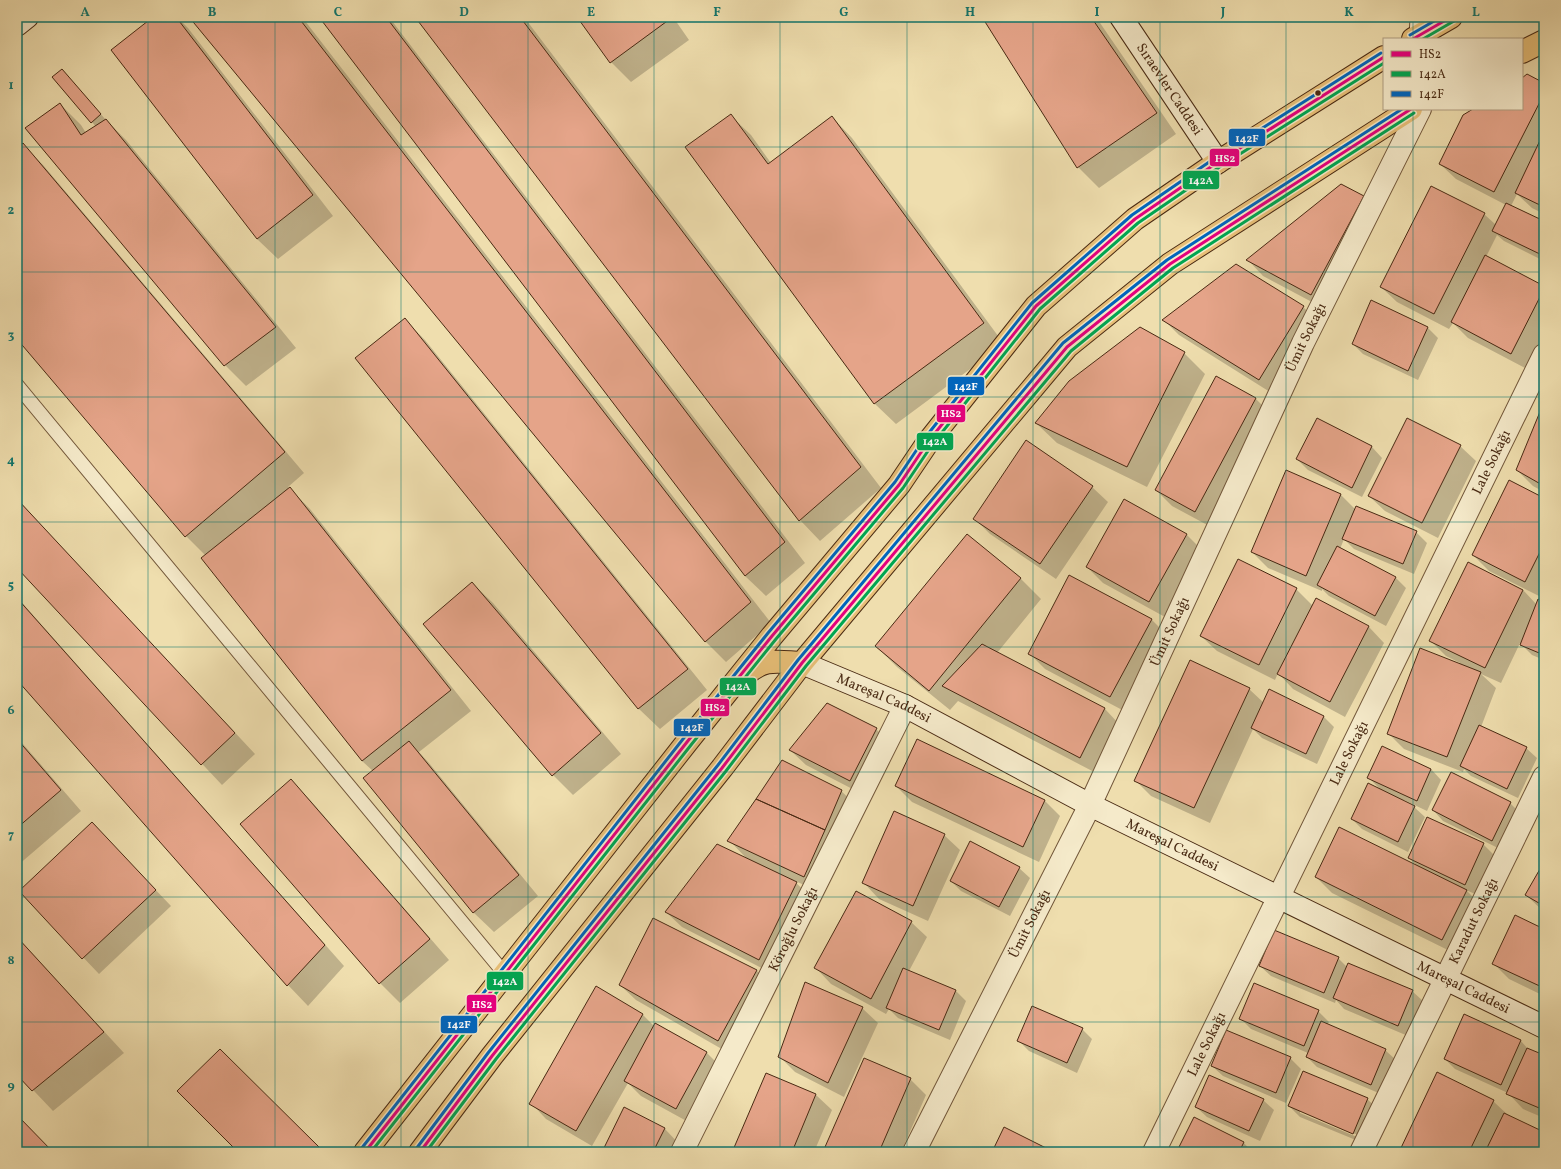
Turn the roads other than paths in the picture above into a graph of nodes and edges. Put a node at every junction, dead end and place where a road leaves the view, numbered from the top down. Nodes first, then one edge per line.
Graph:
1 (27, 17) edge
2 (1121, 17) edge
3 (1451, 17) edge
4 (17, 25) edge
5 (1415, 31) edge
6 (1544, 41) edge
7 (1523, 52) edge
8 (1383, 58) edge
9 (1409, 110) edge
10 (1420, 110) edge
11 (1218, 162) junction
12 (1544, 355) edge
13 (17, 385) edge
14 (802, 663) junction
15 (733, 685) junction
16 (905, 706) junction
17 (1544, 777) edge
18 (1090, 805) junction
19 (1279, 897) junction
20 (505, 974) junction
21 (1446, 979) junction
22 (1544, 1027) edge
23 (365, 1152) edge
24 (420, 1152) edge
25 (682, 1152) edge
26 (914, 1152) edge
27 (1154, 1152) edge
28 (1361, 1152) edge

1 - 4 street
2 - 11 street, Sıraevler Caddesi
3 - 5 main road
6 - 7 main road
8 - 11 main road
9 - 14 main road
10 - 18 street, Ümit Sokağı
11 - 15 main road
12 - 19 street, Lale Sokağı
13 - 20 lane
14 - 15 main road
14 - 16 street, Mareşal Caddesi
14 - 24 main road
15 - 20 main road
16 - 18 street, Mareşal Caddesi
16 - 25 street, Köroğlu Sokağı
17 - 21 street, Karadut Sokağı
18 - 19 street, Mareşal Caddesi
18 - 26 street, Ümit Sokağı
19 - 21 street, Mareşal Caddesi
19 - 27 street, Lale Sokağı
20 - 23 main road
21 - 22 street, Mareşal Caddesi
21 - 28 street, Karadut Sokağı

